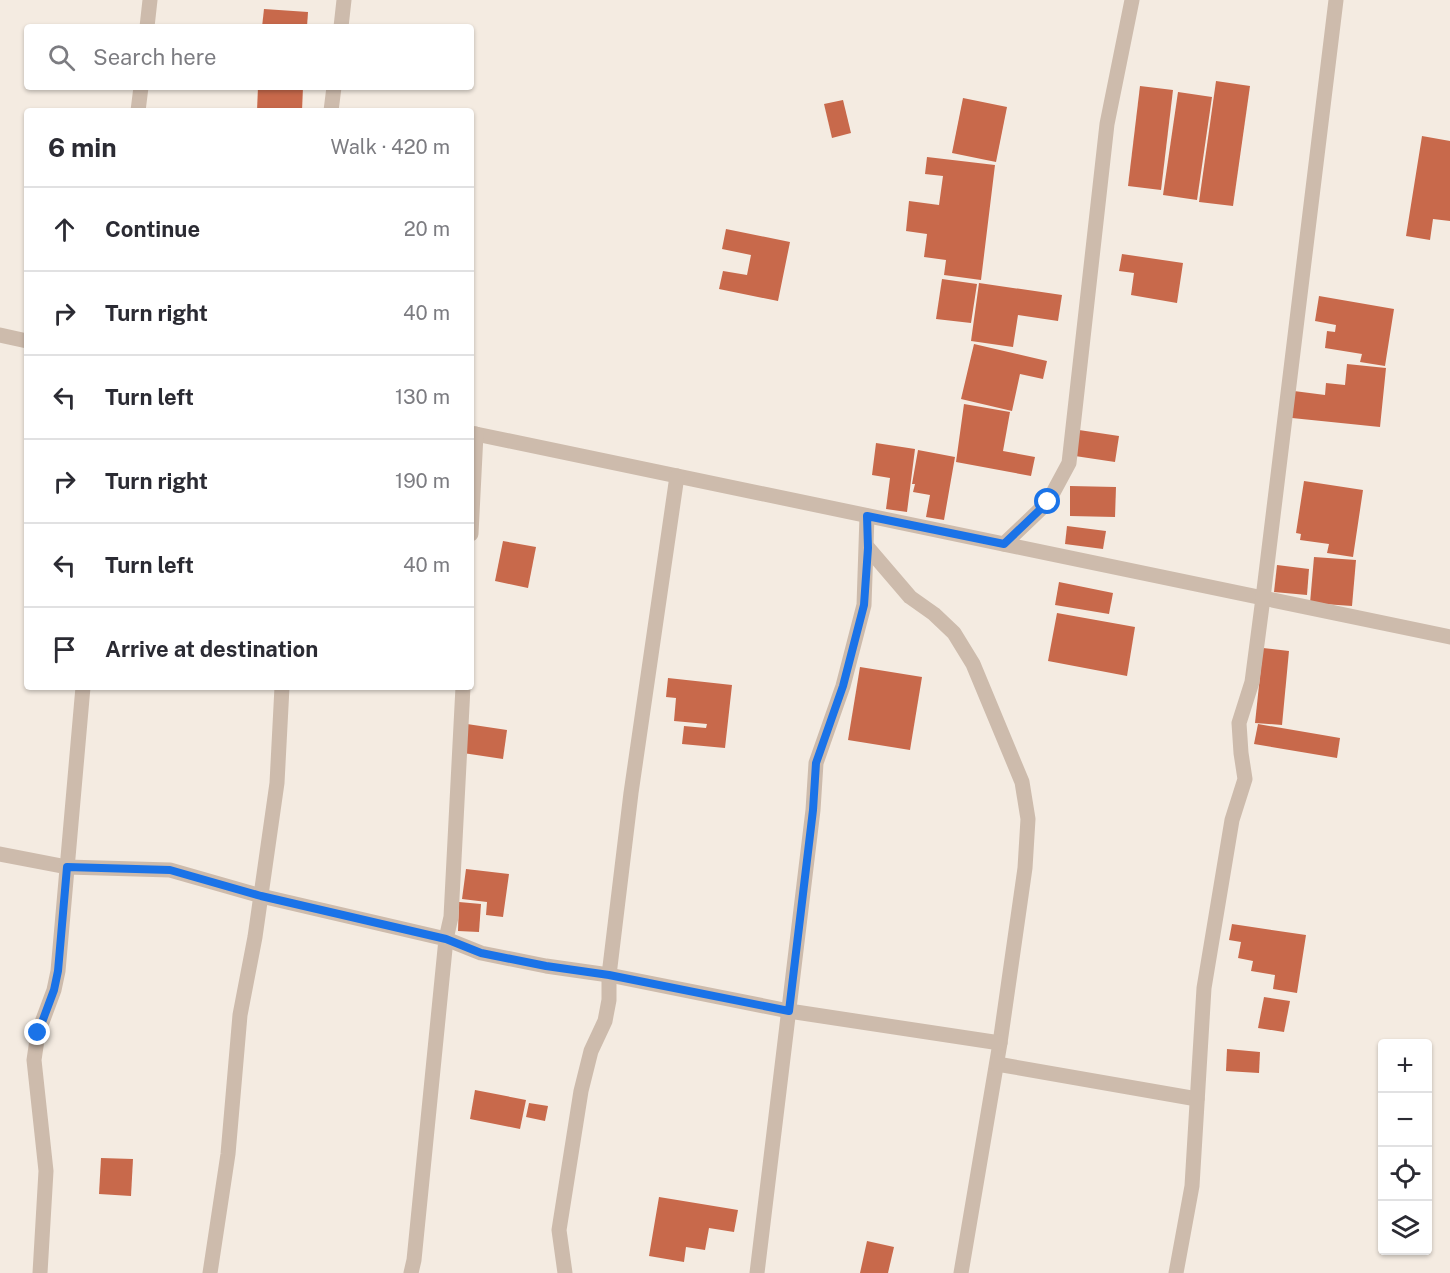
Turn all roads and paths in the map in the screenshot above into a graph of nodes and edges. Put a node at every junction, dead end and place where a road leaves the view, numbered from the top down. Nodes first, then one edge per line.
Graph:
1 (150, 0) edge
2 (344, 0) edge
3 (1132, 0) edge
4 (1336, 0) edge
5 (147, 24) edge
6 (341, 24) edge
7 (141, 90) edge
8 (334, 90) edge
9 (138, 108) edge
10 (331, 108) edge
11 (0, 335) edge
12 (24, 340) edge
13 (474, 434) edge
14 (677, 476) junction
15 (867, 516) junction
16 (1004, 544) junction
17 (868, 548) junction
18 (1263, 598) junction
19 (1450, 637) edge
20 (83, 690) edge
21 (282, 690) edge
22 (463, 690) edge
23 (0, 854) edge
24 (67, 867) junction
25 (261, 896) junction
26 (446, 939) junction
27 (609, 975) junction
28 (789, 1011) junction
29 (1000, 1043) junction
30 (997, 1064) junction
31 (1197, 1099) junction
32 (40, 1273) edge
33 (210, 1273) edge
34 (411, 1273) edge
35 (565, 1273) edge
36 (757, 1273) edge
37 (961, 1273) edge
38 (1176, 1273) edge

1 - 5 street
2 - 6 street
3 - 16 street
4 - 18 street
7 - 9 street
8 - 10 street
11 - 12 street
13 - 14 street
14 - 15 street
14 - 27 street
15 - 16 street
15 - 17 street
16 - 18 street
17 - 28 street
17 - 29 street
18 - 19 street
18 - 31 street
20 - 24 street
21 - 25 street
22 - 26 street
23 - 24 street
24 - 25 street
24 - 32 street
25 - 26 street
25 - 33 street
26 - 27 street
26 - 34 street
27 - 28 street
27 - 35 street
28 - 29 street
28 - 36 street
29 - 30 street
30 - 31 street
30 - 37 street
31 - 38 street

